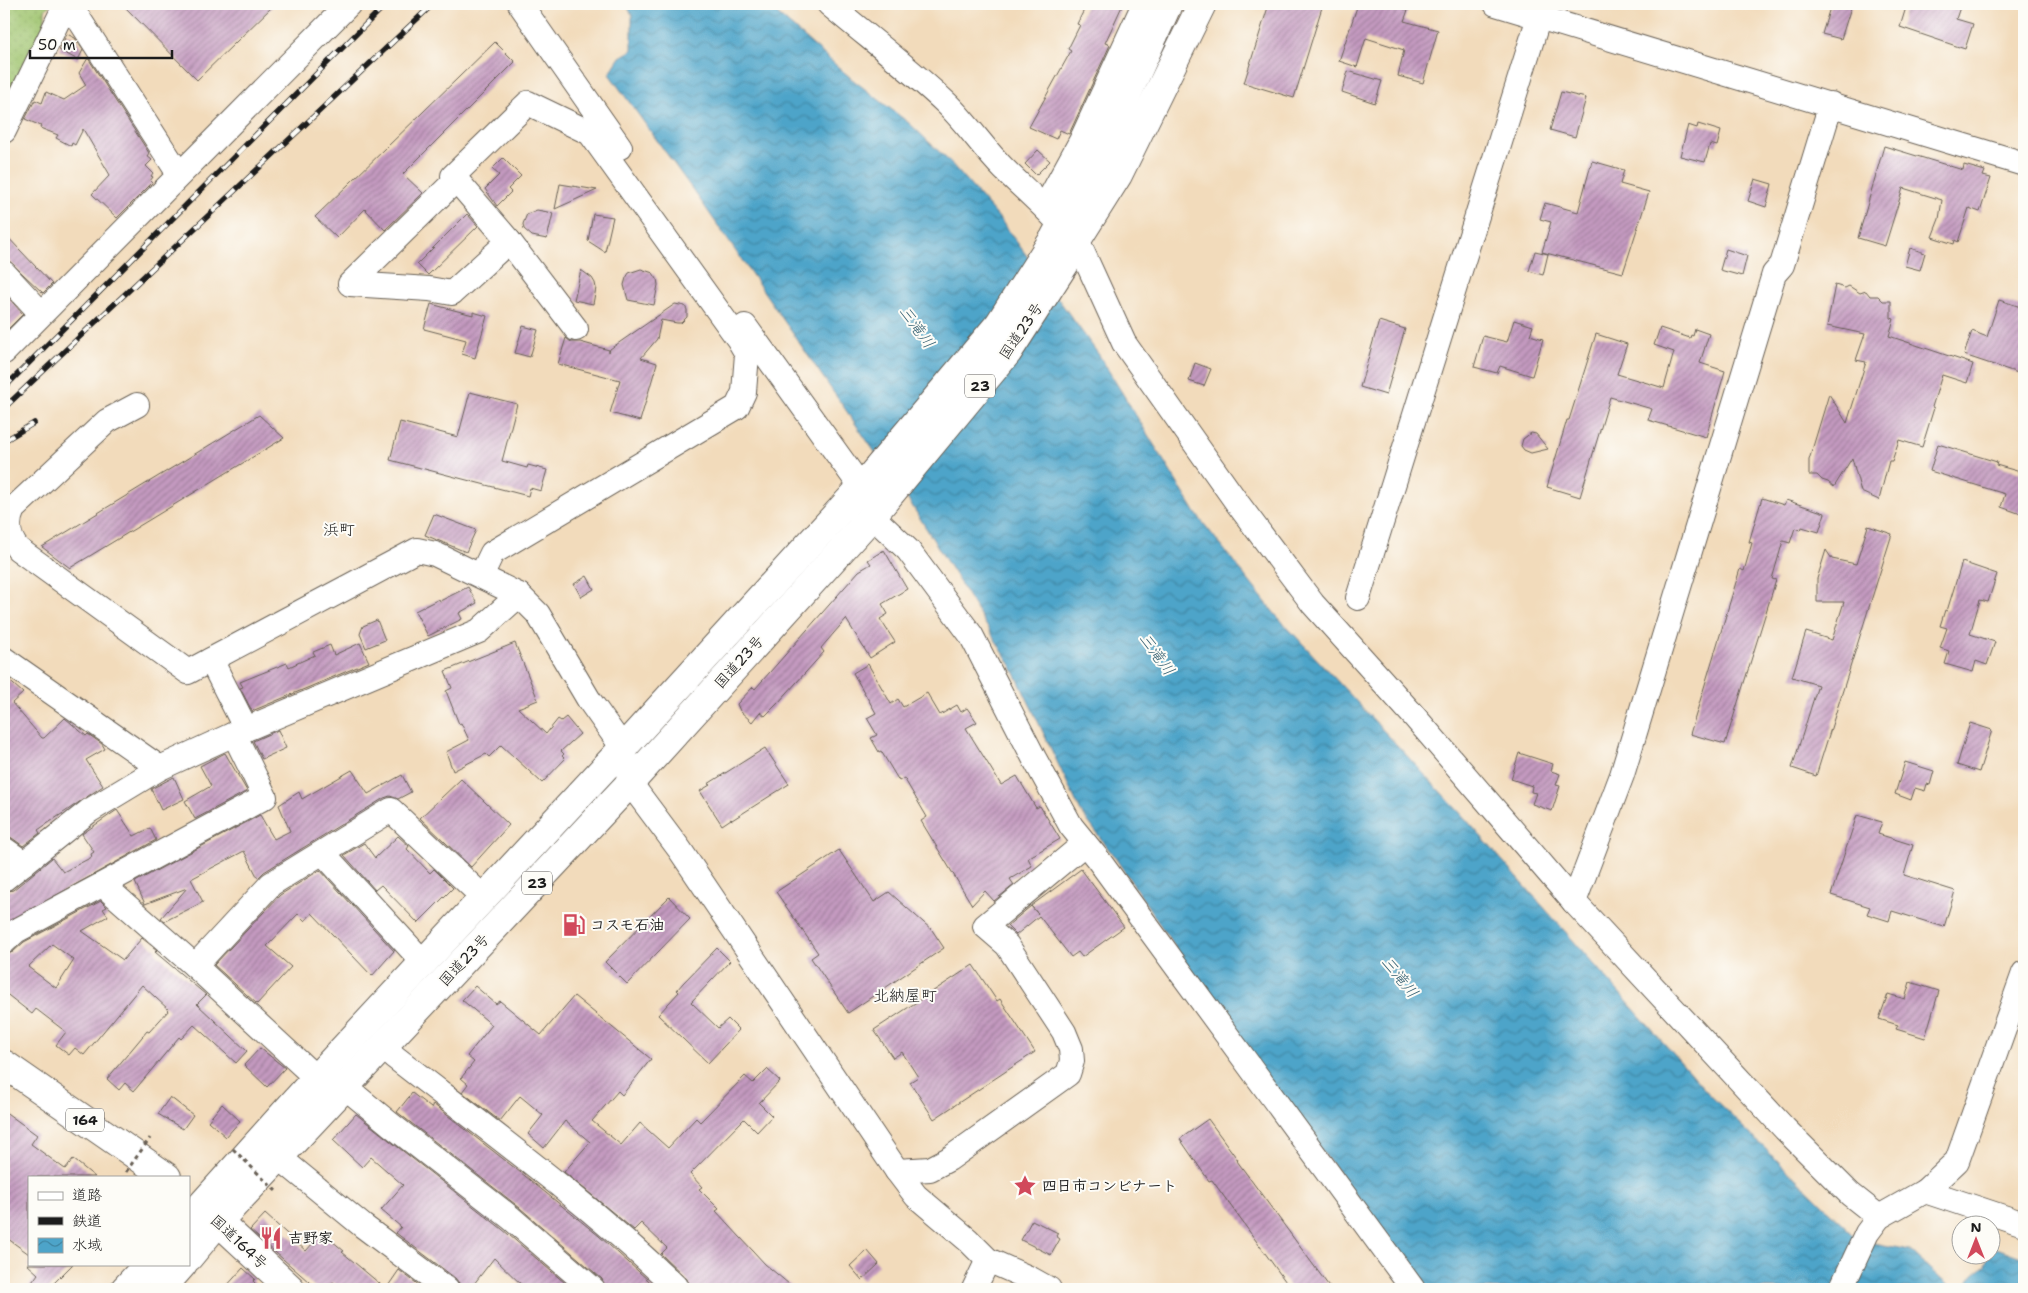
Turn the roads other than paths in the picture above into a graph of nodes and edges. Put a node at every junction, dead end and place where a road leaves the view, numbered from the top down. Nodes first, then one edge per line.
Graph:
1 (349, 4) edge
2 (520, 4) edge
3 (1144, 4) edge
4 (1168, 4) edge
5 (1202, 4) edge
6 (1496, 4) edge
7 (62, 7) edge
8 (836, 7) edge
9 (1541, 11) edge
10 (1831, 104) junction
11 (5, 123) edge
12 (2024, 164) edge
13 (179, 174) junction
14 (456, 180) junction
15 (1061, 234) junction
16 (509, 241) junction
17 (4, 272) edge
18 (41, 313) junction
19 (576, 329) dead end
20 (4, 352) edge
21 (137, 405) dead end
22 (864, 484) junction
23 (877, 510) junction
24 (481, 576) junction
25 (519, 595) junction
26 (1358, 598) dead end
27 (4, 659) edge
28 (211, 660) junction
29 (240, 732) junction
30 (623, 748) junction
31 (160, 768) junction
32 (630, 783) junction
33 (1084, 844) junction
34 (4, 849) edge
35 (323, 853) junction
36 (24, 863) junction
37 (4, 879) edge
38 (103, 885) junction
39 (484, 898) junction
40 (1574, 902) junction
41 (4, 942) edge
42 (424, 963) junction
43 (195, 966) junction
44 (2024, 973) edge
45 (383, 1048) junction
46 (4, 1064) edge
47 (316, 1078) junction
48 (344, 1087) junction
49 (280, 1158) junction
50 (897, 1171) junction
51 (166, 1176) edge
52 (1925, 1191) junction
53 (199, 1211) edge
54 (2024, 1224) edge
55 (1873, 1225) junction
56 (190, 1252) edge
57 (988, 1260) junction
58 (146, 1266) edge
59 (180, 1266) edge
60 (125, 1289) edge
61 (161, 1289) edge
62 (290, 1289) edge
63 (447, 1289) edge
64 (593, 1289) edge
65 (678, 1289) edge
66 (974, 1289) edge
67 (1049, 1289) edge
68 (1413, 1289) edge
69 (1840, 1289) edge

1 - 13 street
2 - 22 street
3 - 15 street
4 - 15 highway, 国道23号 / 23
5 - 15 highway, 国道23号 / 23
6 - 9 street
7 - 11 street
7 - 13 street
8 - 15 street
9 - 10 street
9 - 26 street
10 - 12 street
10 - 40 street
13 - 18 street
14 - 16 street
14 - 16 street
14 - 24 street
15 - 22 highway, 国道23号 / 23
15 - 23 highway, 国道23号 / 23
15 - 40 street
16 - 19 street
17 - 18 street
18 - 20 street
21 - 28 street
22 - 30 highway, 国道23号 / 23
23 - 32 highway, 国道23号 / 23
23 - 33 street
24 - 25 street
24 - 28 street
25 - 29 street
25 - 30 street
27 - 31 street
28 - 29 street
29 - 31 street
29 - 38 street
30 - 32 street
30 - 39 highway, 国道23号 / 23
31 - 36 street
32 - 45 highway, 国道23号 / 23
32 - 50 street
33 - 50 street
33 - 68 street
34 - 36 street
35 - 39 street
35 - 42 street
35 - 43 street
36 - 37 street
38 - 41 street
38 - 43 street
39 - 42 highway, 国道23号 / 23
40 - 55 street
42 - 47 highway, 国道23号 / 23
43 - 47 street
44 - 52 street
45 - 48 highway, 国道23号 / 23
45 - 65 street
46 - 51 highway, 164
47 - 53 highway, 国道23号 / 23
48 - 49 highway, 国道23号 / 23
48 - 64 street
49 - 53 highway, 国道23号 / 23
49 - 63 street
50 - 57 street
52 - 54 street
52 - 55 street
53 - 56 highway, 国道23号 / 23
53 - 62 highway, 国道164号
55 - 69 street
57 - 66 street
57 - 67 street
58 - 60 highway
59 - 61 highway

